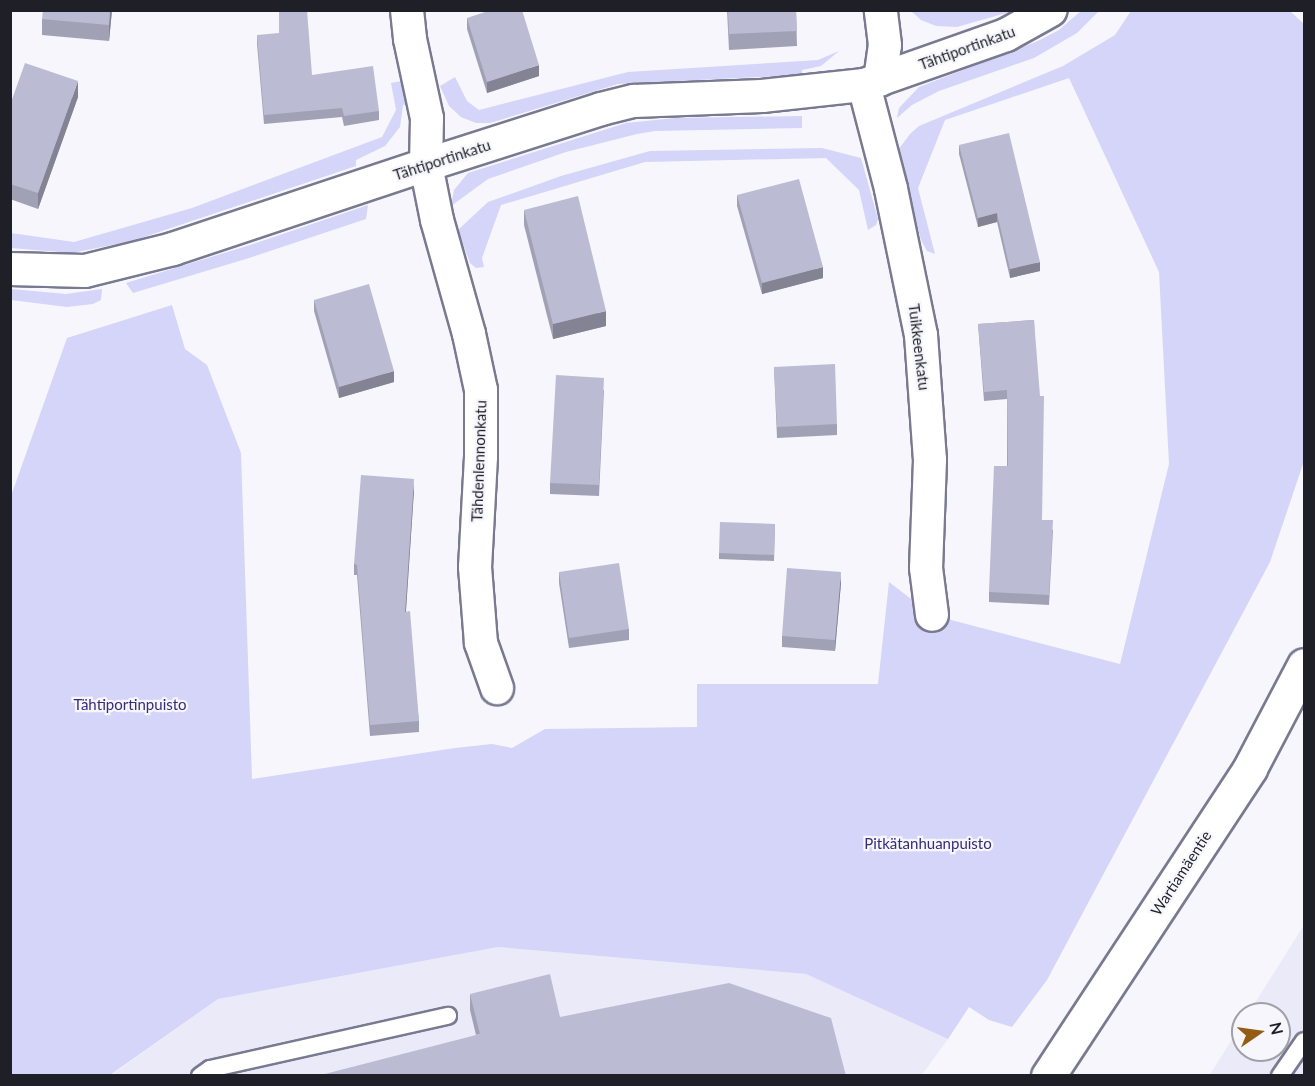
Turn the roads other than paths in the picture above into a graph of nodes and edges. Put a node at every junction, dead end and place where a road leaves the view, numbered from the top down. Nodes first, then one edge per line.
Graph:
1 (406, 10) edge
2 (881, 10) edge
3 (1051, 10) edge
4 (872, 82) junction
5 (426, 165) junction
6 (10, 269) edge
7 (932, 615) dead end
8 (1305, 665) edge
9 (497, 688) dead end
10 (448, 1016) dead end
11 (1305, 1041) edge
12 (200, 1076) edge
13 (1048, 1076) edge
14 (1280, 1076) edge

1 - 5 street, Tähdenlennonkatu
2 - 4 street
3 - 4 street, Tähtiportinkatu
4 - 5 street, Tähtiportinkatu
4 - 7 street, Tuikkeenkatu
5 - 6 street, Tähtiportinkatu
5 - 9 street, Tähdenlennonkatu
8 - 13 main road, Wartiamäentie
10 - 12 lane
11 - 14 lane

